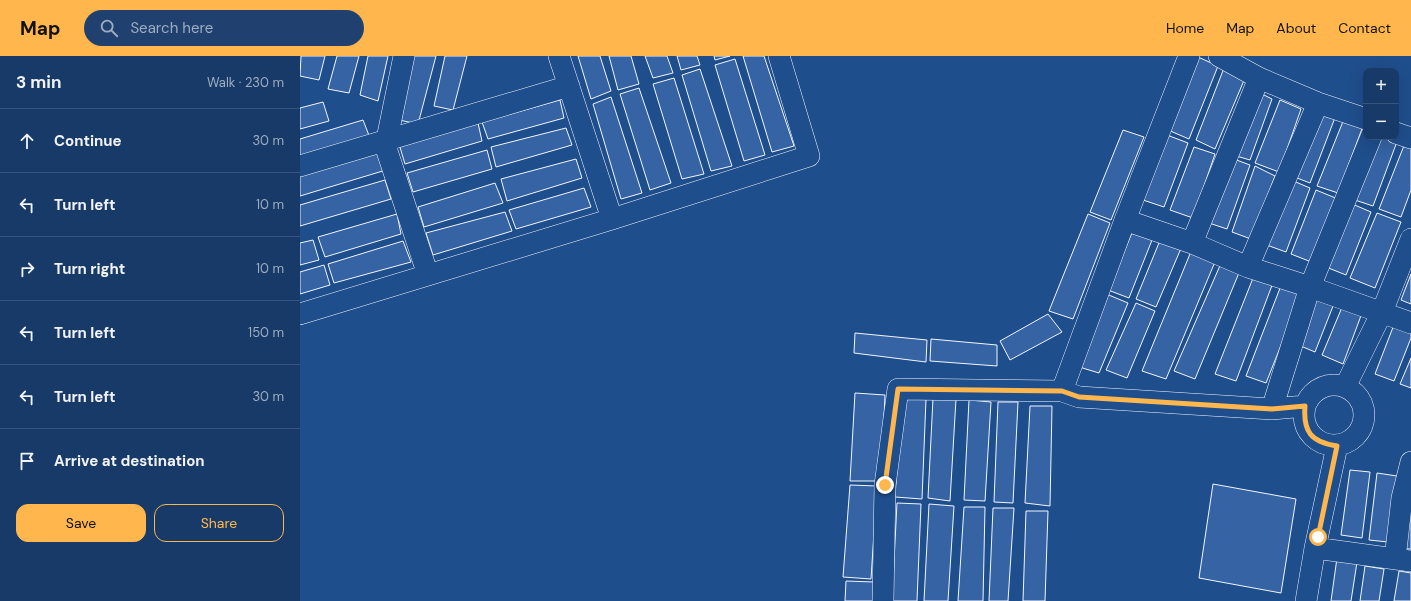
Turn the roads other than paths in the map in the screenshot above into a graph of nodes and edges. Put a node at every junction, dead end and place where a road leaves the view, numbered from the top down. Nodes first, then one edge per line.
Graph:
1 (404, 56) edge
2 (559, 56) edge
3 (780, 56) edge
4 (1189, 56) edge
5 (1219, 56) edge
6 (1259, 78) junction
7 (569, 86) junction
8 (1318, 103) junction
9 (1363, 118) edge
10 (1399, 134) edge
11 (1411, 138) edge
12 (387, 139) junction
13 (1370, 140) edge
14 (300, 166) edge
15 (612, 219) junction
16 (1125, 220) junction
17 (1411, 239) edge
18 (1192, 243) junction
19 (1248, 267) junction
20 (428, 275) junction
21 (1310, 287) junction
22 (1382, 312) junction
23 (300, 314) edge
24 (1411, 323) edge
25 (1345, 387) junction
26 (1062, 391) junction
27 (1305, 406) junction
28 (1272, 409) junction
29 (1337, 446) junction
30 (1411, 462) edge
31 (1315, 548) junction
32 (1403, 560) edge
33 (883, 601) edge
34 (1306, 601) edge

1 - 12 street
2 - 7 street
3 - 15 street
4 - 16 street
5 - 6 street
6 - 8 street
6 - 18 street
7 - 12 street
7 - 15 street
8 - 9 street
8 - 19 street
10 - 11 street
12 - 14 street
12 - 20 street
13 - 21 street
15 - 20 street
16 - 18 street
16 - 26 street
17 - 22 street
18 - 19 street
19 - 21 street
20 - 23 street
21 - 22 street
21 - 28 street
22 - 24 street
22 - 25 street
25 - 27 street
25 - 29 street
26 - 28 street
26 - 33 street
27 - 28 street
27 - 29 street
29 - 31 street
30 - 32 street
31 - 32 street
31 - 34 street

